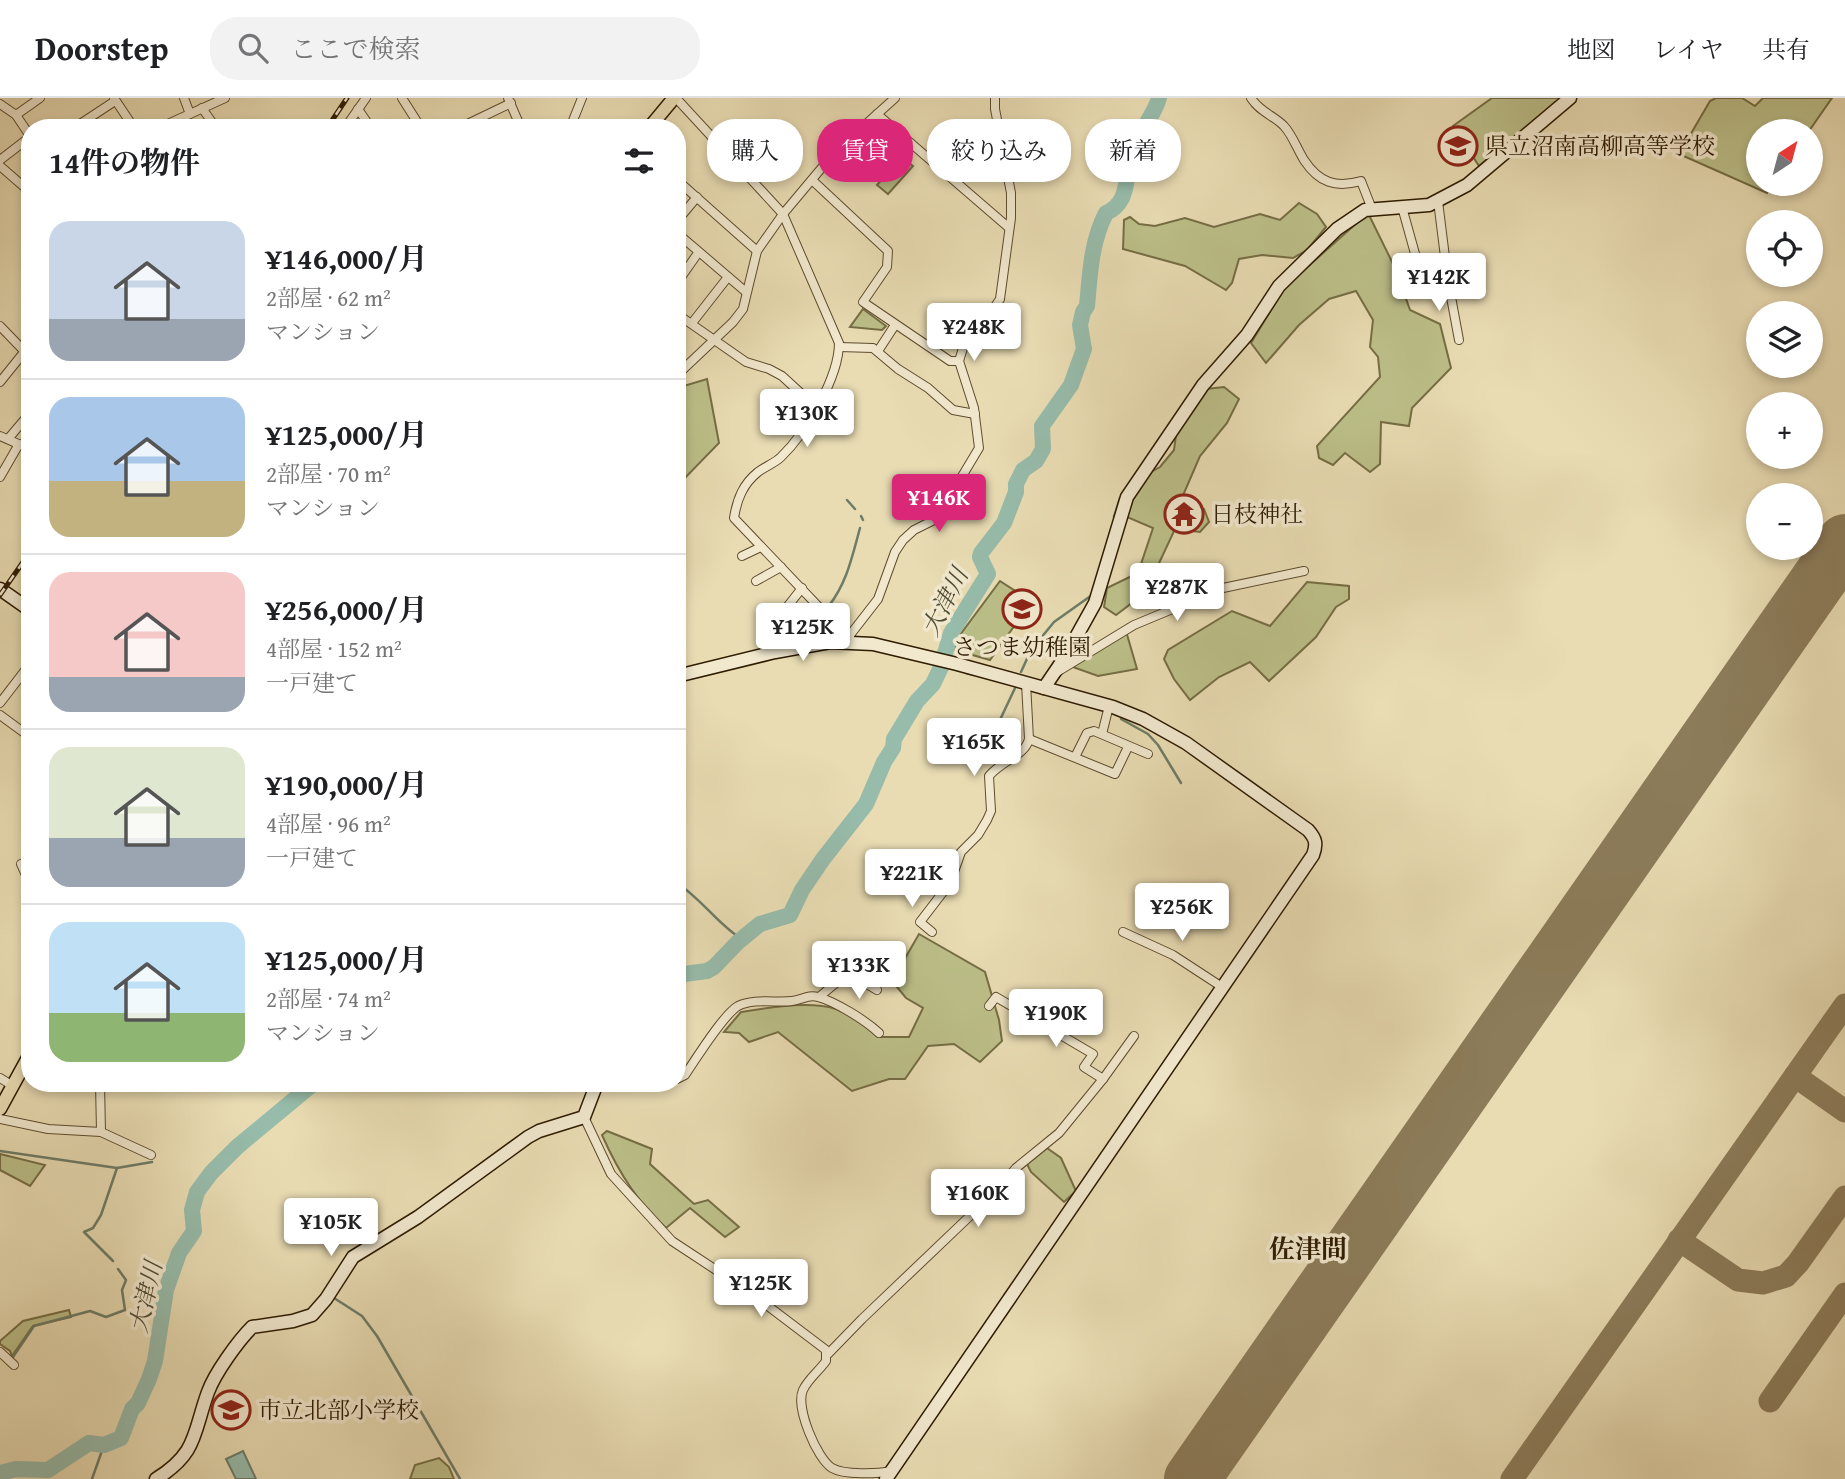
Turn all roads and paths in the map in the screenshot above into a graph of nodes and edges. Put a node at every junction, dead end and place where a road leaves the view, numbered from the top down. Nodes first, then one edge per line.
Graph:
1 (40, 98) edge
2 (184, 98) edge
3 (225, 98) edge
4 (366, 98) edge
5 (402, 98) edge
6 (582, 98) edge
7 (675, 98) edge
8 (895, 98) edge
9 (995, 98) edge
10 (1251, 98) edge
11 (1570, 98) edge
12 (114, 99) edge
13 (510, 101) edge
14 (0, 104) edge
15 (202, 108) junction
16 (358, 109) junction
17 (190, 114) junction
18 (877, 114) junction
19 (16, 115) junction
20 (86, 119) edge
21 (127, 119) edge
22 (179, 119) edge
23 (210, 119) edge
24 (351, 119) edge
25 (365, 119) edge
26 (415, 119) edge
27 (476, 119) edge
28 (517, 119) edge
29 (574, 119) edge
30 (657, 119) edge
31 (21, 122) edge
32 (21, 143) edge
33 (0, 160) edge
34 (0, 166) edge
35 (812, 180) junction
36 (21, 184) edge
37 (686, 188) edge
38 (697, 197) junction
39 (1438, 201) junction
40 (1402, 207) junction
41 (1369, 208) junction
42 (686, 210) edge
43 (783, 214) junction
44 (1009, 227) junction
45 (686, 242) edge
46 (757, 251) junction
47 (698, 253) junction
48 (686, 270) edge
49 (727, 277) junction
50 (1448, 281) junction
51 (746, 292) junction
52 (686, 319) edge
53 (692, 323) junction
54 (895, 325) junction
55 (0, 326) edge
56 (714, 339) junction
57 (1459, 340) dead end
58 (839, 347) junction
59 (21, 348) edge
60 (878, 351) junction
61 (21, 360) edge
62 (959, 361) junction
63 (686, 366) edge
64 (0, 382) edge
65 (818, 409) junction
66 (975, 414) junction
67 (21, 421) edge
68 (4, 437) edge
69 (19, 444) joint
70 (0, 477) edge
71 (761, 547) junction
72 (741, 556) dead end
73 (781, 566) junction
74 (1304, 571) dead end
75 (756, 581) dead end
76 (802, 588) junction
77 (0, 589) edge
78 (21, 604) edge
79 (850, 639) junction
80 (775, 652) junction
81 (686, 674) edge
82 (1052, 675) junction
83 (21, 676) edge
84 (1026, 683) junction
85 (1044, 688) junction
86 (0, 703) edge
87 (1109, 706) junction
88 (0, 715) edge
89 (21, 730) edge
90 (1102, 734) junction
91 (1029, 739) junction
92 (1128, 747) junction
93 (1148, 754) dead end
94 (1075, 757) junction
95 (932, 932) dead end
96 (1123, 932) dead end
97 (1222, 987) junction
98 (877, 990) dead end
99 (819, 997) junction
100 (989, 1006) dead end
101 (879, 1033) dead end
102 (1135, 1036) dead end
103 (21, 1071) edge
104 (686, 1074) edge
105 (0, 1078) edge
106 (1103, 1079) junction
107 (13, 1086) junction
108 (100, 1092) edge
109 (594, 1092) edge
110 (0, 1109) edge
111 (584, 1117) junction
112 (0, 1119) edge
113 (101, 1132) junction
114 (151, 1155) dead end
115 (0, 1352) edge
116 (827, 1355) junction
117 (14, 1365) dead end
118 (888, 1475) edge
119 (156, 1479) edge

1 - 19 street
2 - 17 street
3 - 15 street
4 - 16 street
5 - 26 street
6 - 29 street
7 - 30 main road
7 - 43 street
8 - 18 street
9 - 44 street
10 - 41 street
11 - 39 street
12 - 20 street
12 - 21 street
13 - 27 street
13 - 28 street
14 - 19 street
15 - 17 street
15 - 23 street
16 - 24 street
16 - 25 street
17 - 22 street
18 - 35 street
18 - 44 street
19 - 31 street
32 - 33 street
34 - 36 street
35 - 43 street
35 - 54 street
37 - 38 street
38 - 42 street
38 - 46 street
39 - 40 street
39 - 50 street
40 - 41 street
40 - 50 street
41 - 82 street
43 - 46 street
43 - 58 street
44 - 62 street
45 - 47 street
46 - 51 street
47 - 48 street
47 - 49 street
49 - 51 street
49 - 53 street
50 - 57 street
51 - 56 street
52 - 53 street
53 - 56 street
54 - 60 street
54 - 62 street
55 - 59 street
56 - 63 street
56 - 65 street
58 - 60 street
58 - 65 street
60 - 66 street
61 - 64 street
62 - 66 street
65 - 71 street
66 - 79 street
67 - 68 street
68 - 69 street
69 - 70 street
71 - 72 street
71 - 73 street
73 - 75 street
73 - 76 street
74 - 82 street
76 - 79 street
76 - 80 street
77 - 78 street
79 - 80 street
79 - 84 street
80 - 81 street
82 - 85 street
83 - 86 street
84 - 85 street
84 - 91 street
85 - 87 street
87 - 90 street
87 - 97 street
88 - 89 street
90 - 92 street
90 - 94 street
91 - 94 street
91 - 95 street
92 - 93 street
92 - 94 street
96 - 97 street
97 - 118 street
98 - 99 street
99 - 101 street
99 - 104 street
100 - 106 street
102 - 106 street
103 - 107 main road
105 - 107 street
106 - 116 street
107 - 110 main road
108 - 113 street
109 - 111 street
111 - 116 street
111 - 119 street
112 - 113 street
113 - 114 street
115 - 117 street
116 - 118 street

